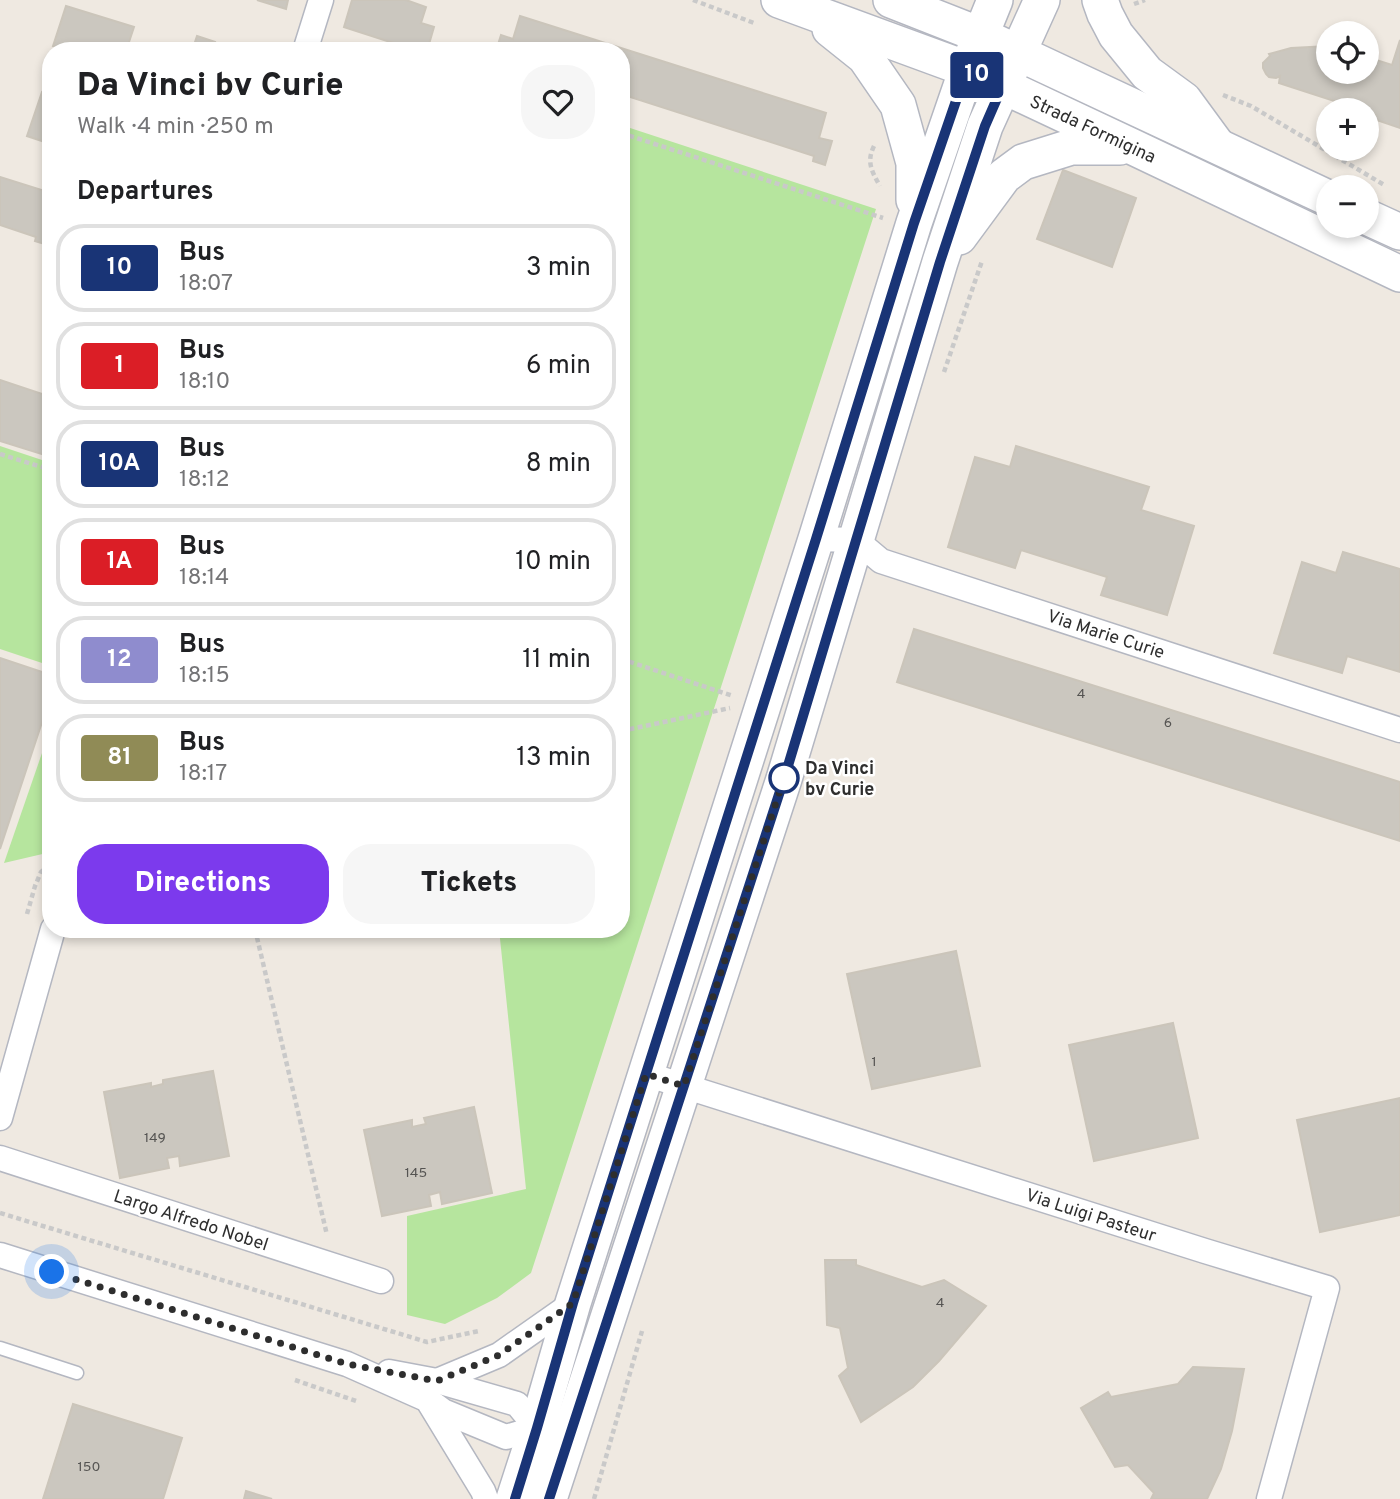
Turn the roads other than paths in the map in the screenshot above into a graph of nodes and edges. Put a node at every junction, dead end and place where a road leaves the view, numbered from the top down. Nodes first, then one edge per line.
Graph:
1 (321, 0) edge
2 (891, 0) edge
3 (995, 0) edge
4 (1042, 0) edge
5 (1100, 0) edge
6 (781, 11) edge
7 (980, 35) junction
8 (308, 42) edge
9 (1018, 53) junction
10 (967, 69) junction
11 (1002, 87) junction
12 (1133, 146) junction
13 (1220, 148) junction
14 (1316, 192) edge
15 (899, 220) junction
16 (1379, 222) edge
17 (1400, 232) edge
18 (940, 262) junction
19 (1400, 274) edge
20 (816, 539) junction
21 (856, 540) junction
22 (1400, 730) edge
23 (50, 938) edge
24 (646, 1074) junction
25 (684, 1086) junction
26 (0, 1118) edge
27 (0, 1158) edge
28 (0, 1255) edge
29 (381, 1281) dead end
30 (573, 1303) junction
31 (0, 1348) edge
32 (77, 1373) dead end
33 (433, 1390) junction
34 (537, 1428) junction
35 (553, 1486) edge
36 (485, 1499) edge
37 (514, 1499) edge
38 (1269, 1499) edge

1 - 8 street
2 - 7 street, Strada Formigina
3 - 7 street
4 - 9 street
5 - 13 street
6 - 10 street, Strada Formigina
6 - 15 street
7 - 9 street, Strada Formigina
7 - 10 street
9 - 11 street
9 - 13 street, Strada Formigina
10 - 11 street, Strada Formigina
10 - 15 street
11 - 12 street, Strada Formigina
11 - 18 street
12 - 18 street
12 - 19 street, Strada Formigina
13 - 14 street, Strada Formigina
15 - 20 street
16 - 17 street
18 - 21 street
20 - 21 street
20 - 24 street
21 - 22 street, Via Marie Curie
21 - 25 street
23 - 26 street
24 - 25 street, Via Luigi Pasteur
24 - 30 street
25 - 35 street
25 - 38 street, Via Luigi Pasteur
27 - 29 street, Largo Alfredo Nobel
28 - 33 street
30 - 33 street
30 - 34 street
31 - 32 lane
33 - 34 street
33 - 34 street
33 - 36 street
34 - 35 street
34 - 37 street

